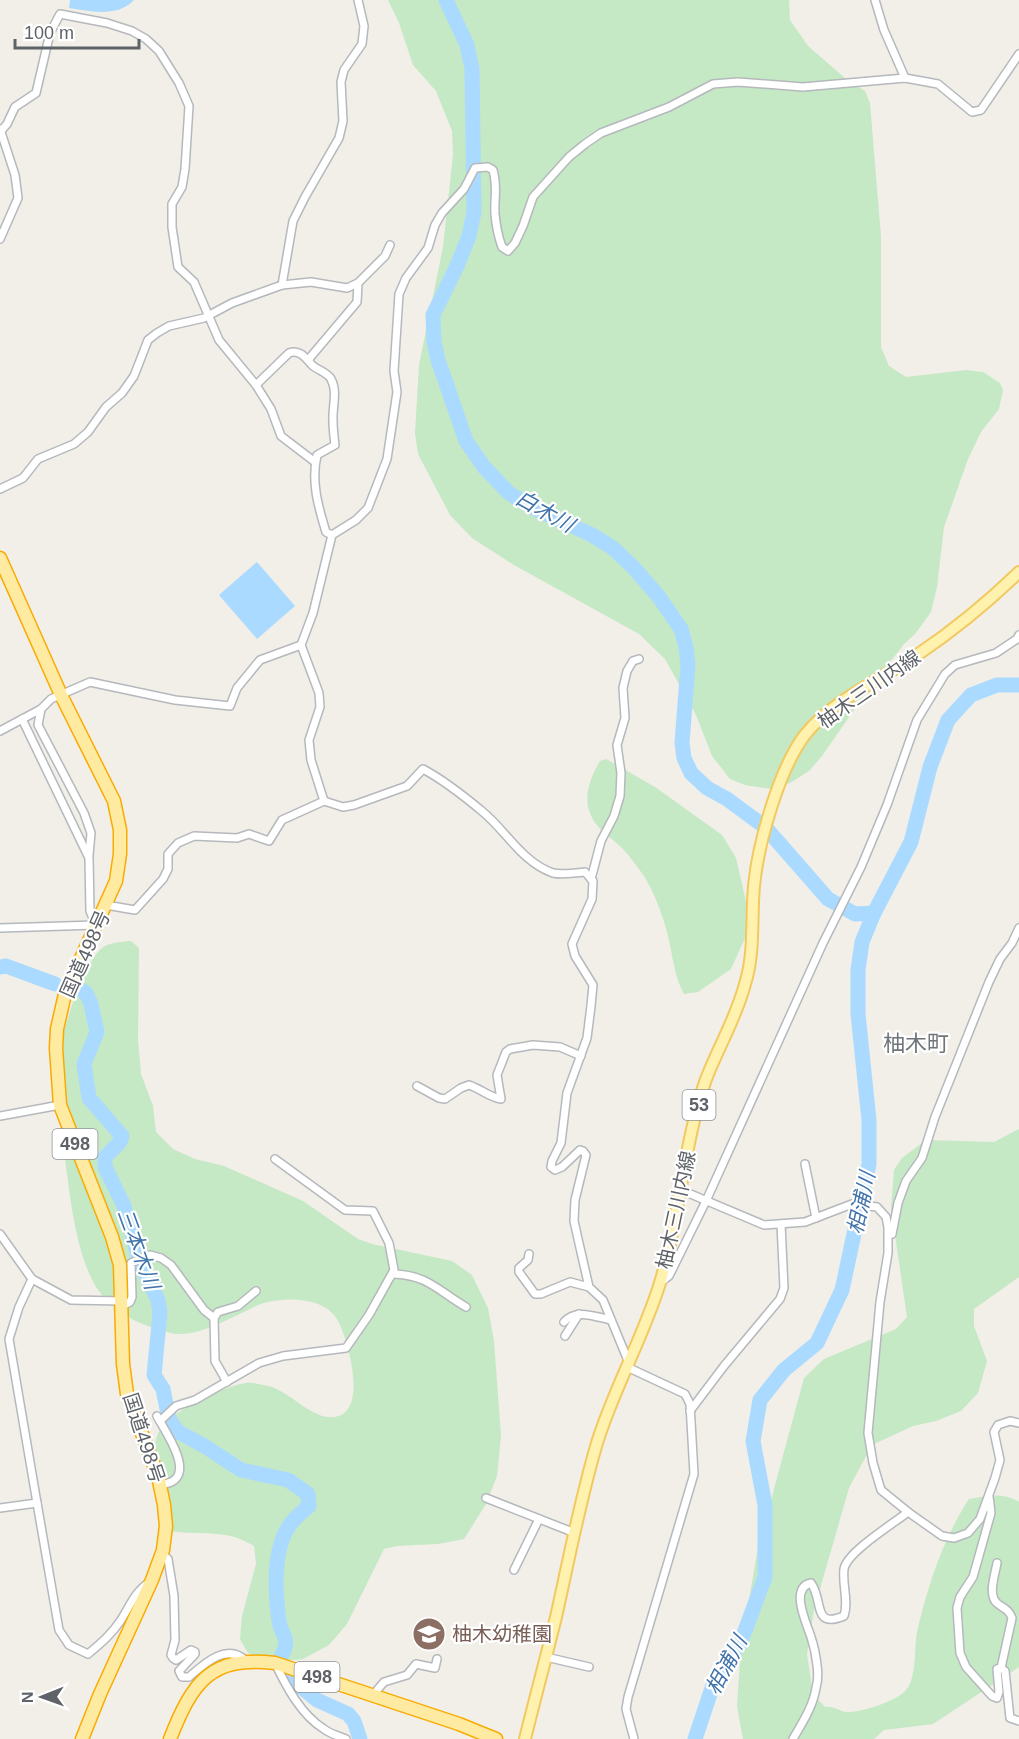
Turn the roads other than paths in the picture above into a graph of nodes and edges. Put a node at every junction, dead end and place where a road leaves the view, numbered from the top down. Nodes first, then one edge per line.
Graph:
1 (358, 0) edge
2 (875, 0) edge
3 (1019, 54) edge
4 (905, 78) junction
5 (0, 130) edge
6 (0, 239) edge
7 (390, 245) dead end
8 (358, 283) junction
9 (282, 285) junction
10 (209, 314) junction
11 (308, 360) junction
12 (256, 385) junction
13 (315, 462) junction
14 (0, 489) edge
15 (332, 536) junction
16 (0, 558) edge
17 (1019, 572) edge
18 (1019, 635) edge
19 (301, 645) junction
20 (639, 658) dead end
21 (61, 695) junction
22 (41, 709) junction
23 (22, 719) junction
24 (0, 731) edge
25 (324, 801) junction
26 (89, 858) junction
27 (591, 879) junction
28 (106, 905) junction
29 (96, 925) junction
30 (0, 928) edge
31 (1019, 928) edge
32 (580, 1056) junction
33 (417, 1086) dead end
34 (60, 1105) junction
35 (0, 1116) edge
36 (274, 1159) dead end
37 (806, 1164) dead end
38 (681, 1190) junction
39 (706, 1201) junction
40 (816, 1218) junction
41 (781, 1224) junction
42 (0, 1234) edge
43 (888, 1242) junction
44 (529, 1254) dead end
45 (393, 1274) junction
46 (32, 1279) junction
47 (660, 1283) junction
48 (589, 1287) junction
49 (256, 1291) dead end
50 (122, 1303) junction
51 (466, 1307) dead end
52 (579, 1314) junction
53 (214, 1318) junction
54 (611, 1320) junction
55 (564, 1322) dead end
56 (565, 1336) dead end
57 (628, 1365) junction
58 (227, 1382) junction
59 (690, 1411) junction
60 (1019, 1423) edge
61 (160, 1486) junction
62 (989, 1495) junction
63 (486, 1498) dead end
64 (37, 1503) junction
65 (0, 1508) edge
66 (908, 1512) junction
67 (539, 1519) junction
68 (575, 1533) junction
69 (162, 1553) junction
70 (997, 1563) dead end
71 (514, 1570) dead end
72 (152, 1580) junction
73 (508, 1629) dead end
74 (550, 1641) junction
75 (546, 1657) junction
76 (437, 1659) dead end
77 (246, 1661) junction
78 (276, 1663) junction
79 (589, 1667) dead end
80 (1001, 1668) junction
81 (373, 1695) junction
82 (1019, 1721) edge
83 (493, 1738) edge
84 (82, 1739) edge
85 (170, 1739) edge
86 (346, 1739) edge
87 (525, 1739) edge
88 (634, 1739) edge
89 (793, 1739) edge

1 - 9 street
2 - 4 street
3 - 4 street
4 - 15 street
5 - 6 street
5 - 10 street
7 - 8 street
8 - 9 street
8 - 11 street
9 - 10 street
10 - 12 street
10 - 14 street
11 - 12 street
11 - 13 street
12 - 13 street
13 - 15 street
15 - 19 street
16 - 21 highway, 国道498号 / 498
17 - 38 main road, 柚木三川内線 / 53
18 - 39 street
19 - 21 street
19 - 25 street
20 - 27 street
21 - 22 street
21 - 28 highway, 国道498号 / 498
22 - 23 street
22 - 26 street
23 - 24 street
23 - 26 street
25 - 27 street
25 - 28 street
26 - 29 street
27 - 32 street
28 - 29 highway, 国道498号 / 498
29 - 30 street
29 - 34 highway, 国道498号 / 498
31 - 43 street
32 - 33 street
32 - 48 street
34 - 35 street
34 - 50 highway, 国道498号 / 498
36 - 45 street
37 - 40 street
38 - 39 street
38 - 47 main road, 柚木三川内線 / 53
39 - 41 street
39 - 47 street
40 - 41 street
40 - 43 street
41 - 59 street
42 - 46 street
43 - 66 street
44 - 48 street
45 - 51 street
45 - 58 street
46 - 50 street
46 - 64 street
47 - 57 main road, 柚木三川内線 / 53
48 - 54 street
49 - 53 street
50 - 53 street
50 - 61 highway, 国道498号 / 498
52 - 54 street
52 - 55 street
52 - 56 street
53 - 58 street
54 - 57 street
57 - 59 street
57 - 68 main road, 柚木三川内線 / 53
58 - 61 street
59 - 88 street
60 - 62 street
61 - 69 highway, 国道498号 / 498
62 - 66 street
62 - 80 street
63 - 67 street
64 - 65 street
64 - 72 street
66 - 89 street
67 - 68 street
67 - 71 street
68 - 74 main road, 柚木三川内線 / 53
69 - 72 highway, 国道498号 / 498
69 - 77 street
70 - 80 street
72 - 84 highway, 国道498号 / 498
73 - 74 street
74 - 75 main road, 柚木三川内線 / 53
75 - 79 street
75 - 87 main road, 柚木三川内線 / 53
76 - 81 street
77 - 78 highway, 498
77 - 85 highway, 498
78 - 81 highway, 498
78 - 86 street
80 - 82 street
81 - 83 highway, 498

